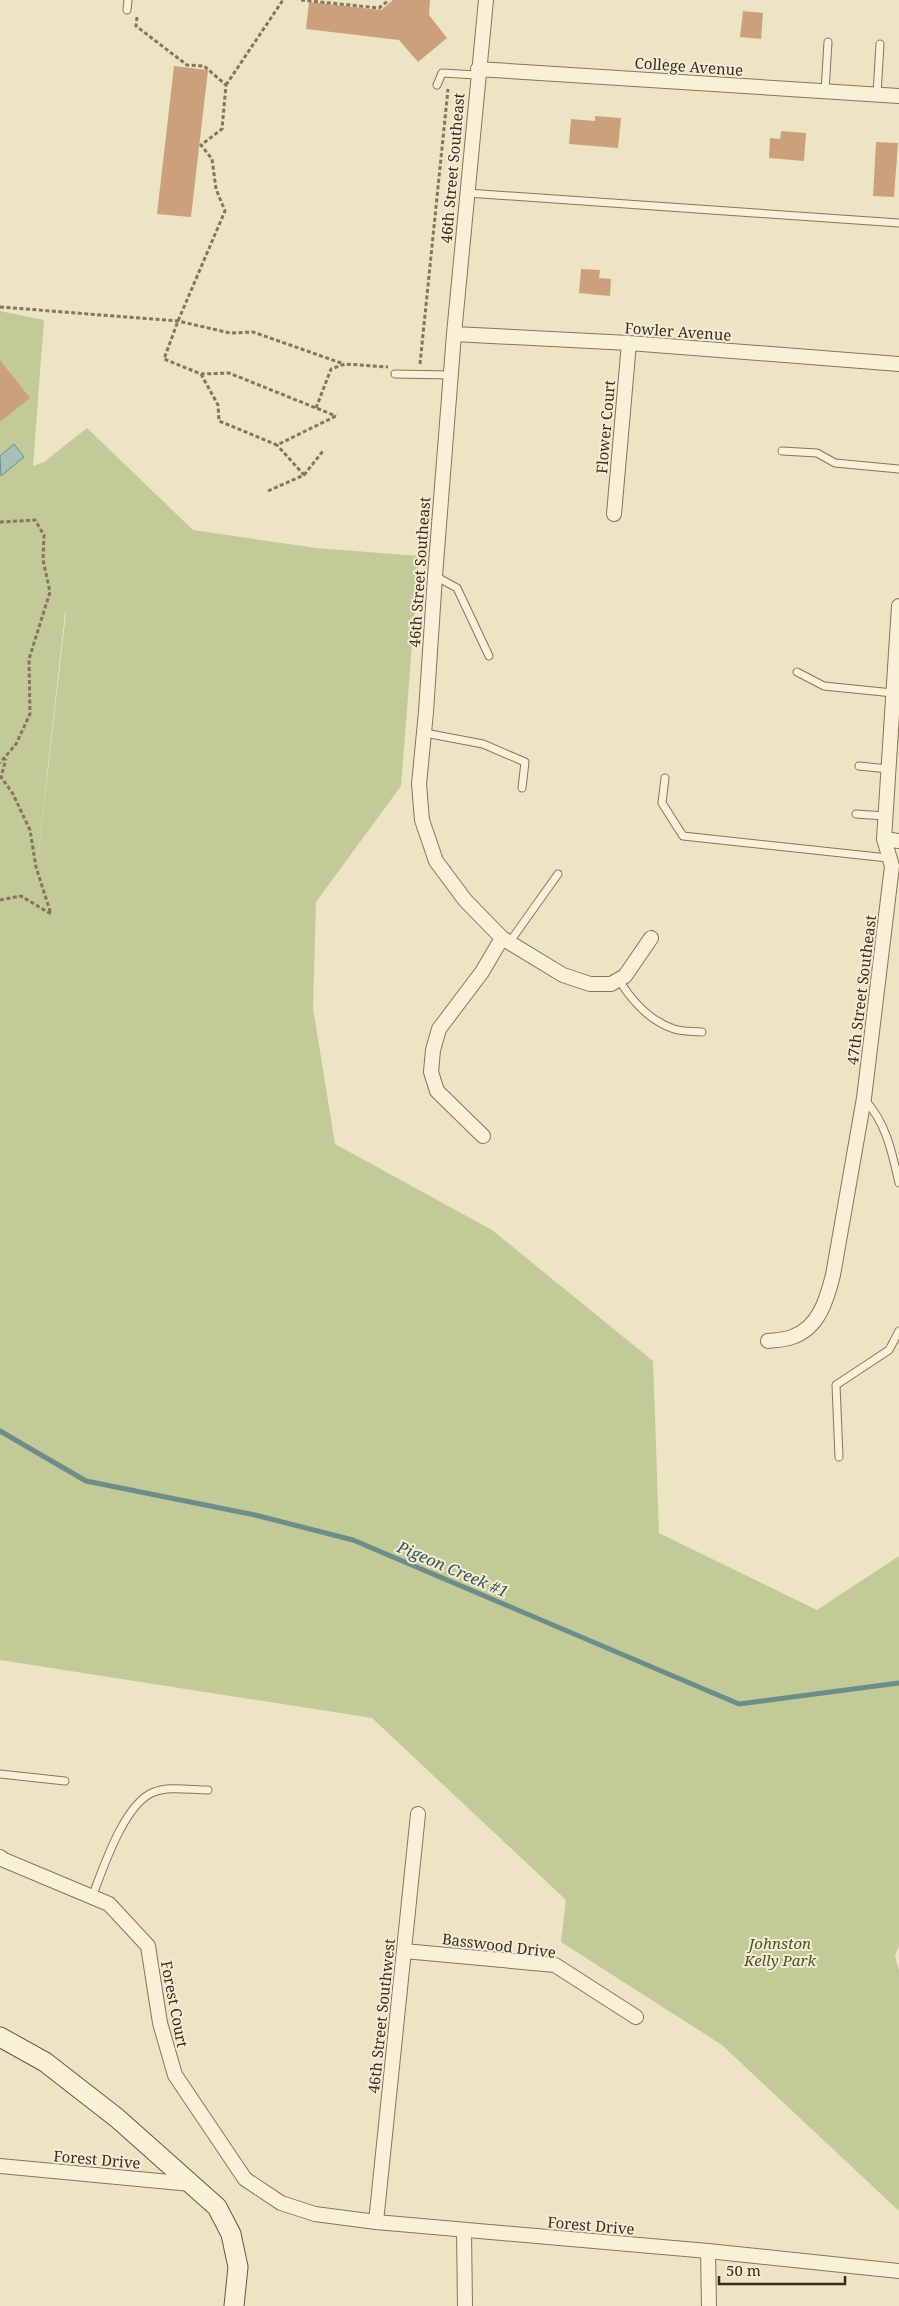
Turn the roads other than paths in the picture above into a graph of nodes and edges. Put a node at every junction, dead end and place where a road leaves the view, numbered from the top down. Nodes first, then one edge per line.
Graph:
1 (128, 0) edge
2 (486, 0) edge
3 (127, 10) road end
4 (828, 42) dead end
5 (880, 44) dead end
6 (477, 72) junction
7 (438, 85) dead end
8 (825, 91) junction
9 (877, 94) junction
10 (899, 96) edge
11 (466, 193) junction
12 (899, 223) edge
13 (454, 334) junction
14 (629, 344) junction
15 (899, 364) edge
16 (393, 370) road end
17 (450, 375) junction
18 (782, 451) dead end
19 (899, 469) edge
20 (614, 514) dead end
21 (435, 576) junction
22 (899, 606) edge
23 (489, 656) dead end
24 (797, 672) dead end
25 (893, 693) junction
26 (424, 733) junction
27 (859, 766) dead end
28 (888, 769) junction
29 (665, 778) dead end
30 (522, 788) dead end
31 (856, 814) dead end
32 (885, 816) junction
33 (884, 839) junction
34 (899, 841) edge
35 (888, 858) junction
36 (558, 874) dead end
37 (651, 938) dead end
38 (505, 940) junction
39 (619, 980) junction
40 (702, 1032) dead end
41 (864, 1098) junction
42 (484, 1136) dead end
43 (899, 1183) edge
44 (899, 1331) edge
45 (768, 1341) dead end
46 (839, 1457) dead end
47 (0, 1774) edge
48 (65, 1781) dead end
49 (208, 1790) dead end
50 (418, 1814) dead end
51 (0, 1857) edge
52 (92, 1897) junction
53 (404, 1951) junction
54 (636, 2017) dead end
55 (0, 2037) edge
56 (0, 2166) edge
57 (191, 2184) junction
58 (281, 2203) joint
59 (376, 2222) junction
60 (464, 2231) junction
61 (708, 2251) junction
62 (899, 2271) edge
63 (234, 2306) edge
64 (465, 2306) edge
65 (709, 2306) edge

1 - 3 lane
2 - 6 street, 46th Street Southeast
4 - 8 lane
5 - 9 lane
6 - 7 lane
6 - 8 street, College Avenue
6 - 11 street, 46th Street Southeast
8 - 9 street, College Avenue
9 - 10 street, College Avenue
11 - 12 lane
11 - 13 street, 46th Street Southeast
13 - 14 street, Fowler Avenue
13 - 17 street, 46th Street Southeast
14 - 15 street, Fowler Avenue
14 - 20 street, Flower Court
16 - 17 lane
17 - 21 street, 46th Street Southeast
18 - 19 lane
21 - 23 lane
21 - 26 street, 46th Street Southeast
22 - 25 street, 47th Street Southeast
24 - 25 lane
25 - 28 street, 47th Street Southeast
26 - 30 lane
26 - 38 street, 46th Street Southeast
27 - 28 lane
28 - 32 street, 47th Street Southeast
29 - 35 lane
31 - 32 lane
32 - 33 street, 47th Street Southeast
33 - 34 street
33 - 35 street, 47th Street Southeast
35 - 41 street, 47th Street Southeast
36 - 38 lane
37 - 39 street
38 - 39 street, 46th Street Southeast
38 - 42 street
39 - 40 lane
41 - 43 lane
41 - 45 street, 47th Street Southeast
44 - 46 lane
47 - 48 lane
49 - 52 lane
50 - 53 street, 46th Street Southwest
51 - 52 street, Forest Court
52 - 58 street, Forest Court
53 - 54 street, Basswood Drive
53 - 59 street, 46th Street Southwest
55 - 57 main road
56 - 57 street, Forest Drive
57 - 63 main road
58 - 59 street, Forest Drive
59 - 60 street, Forest Drive
60 - 61 street, Forest Drive
60 - 64 street
61 - 62 street, Forest Drive
61 - 65 street

